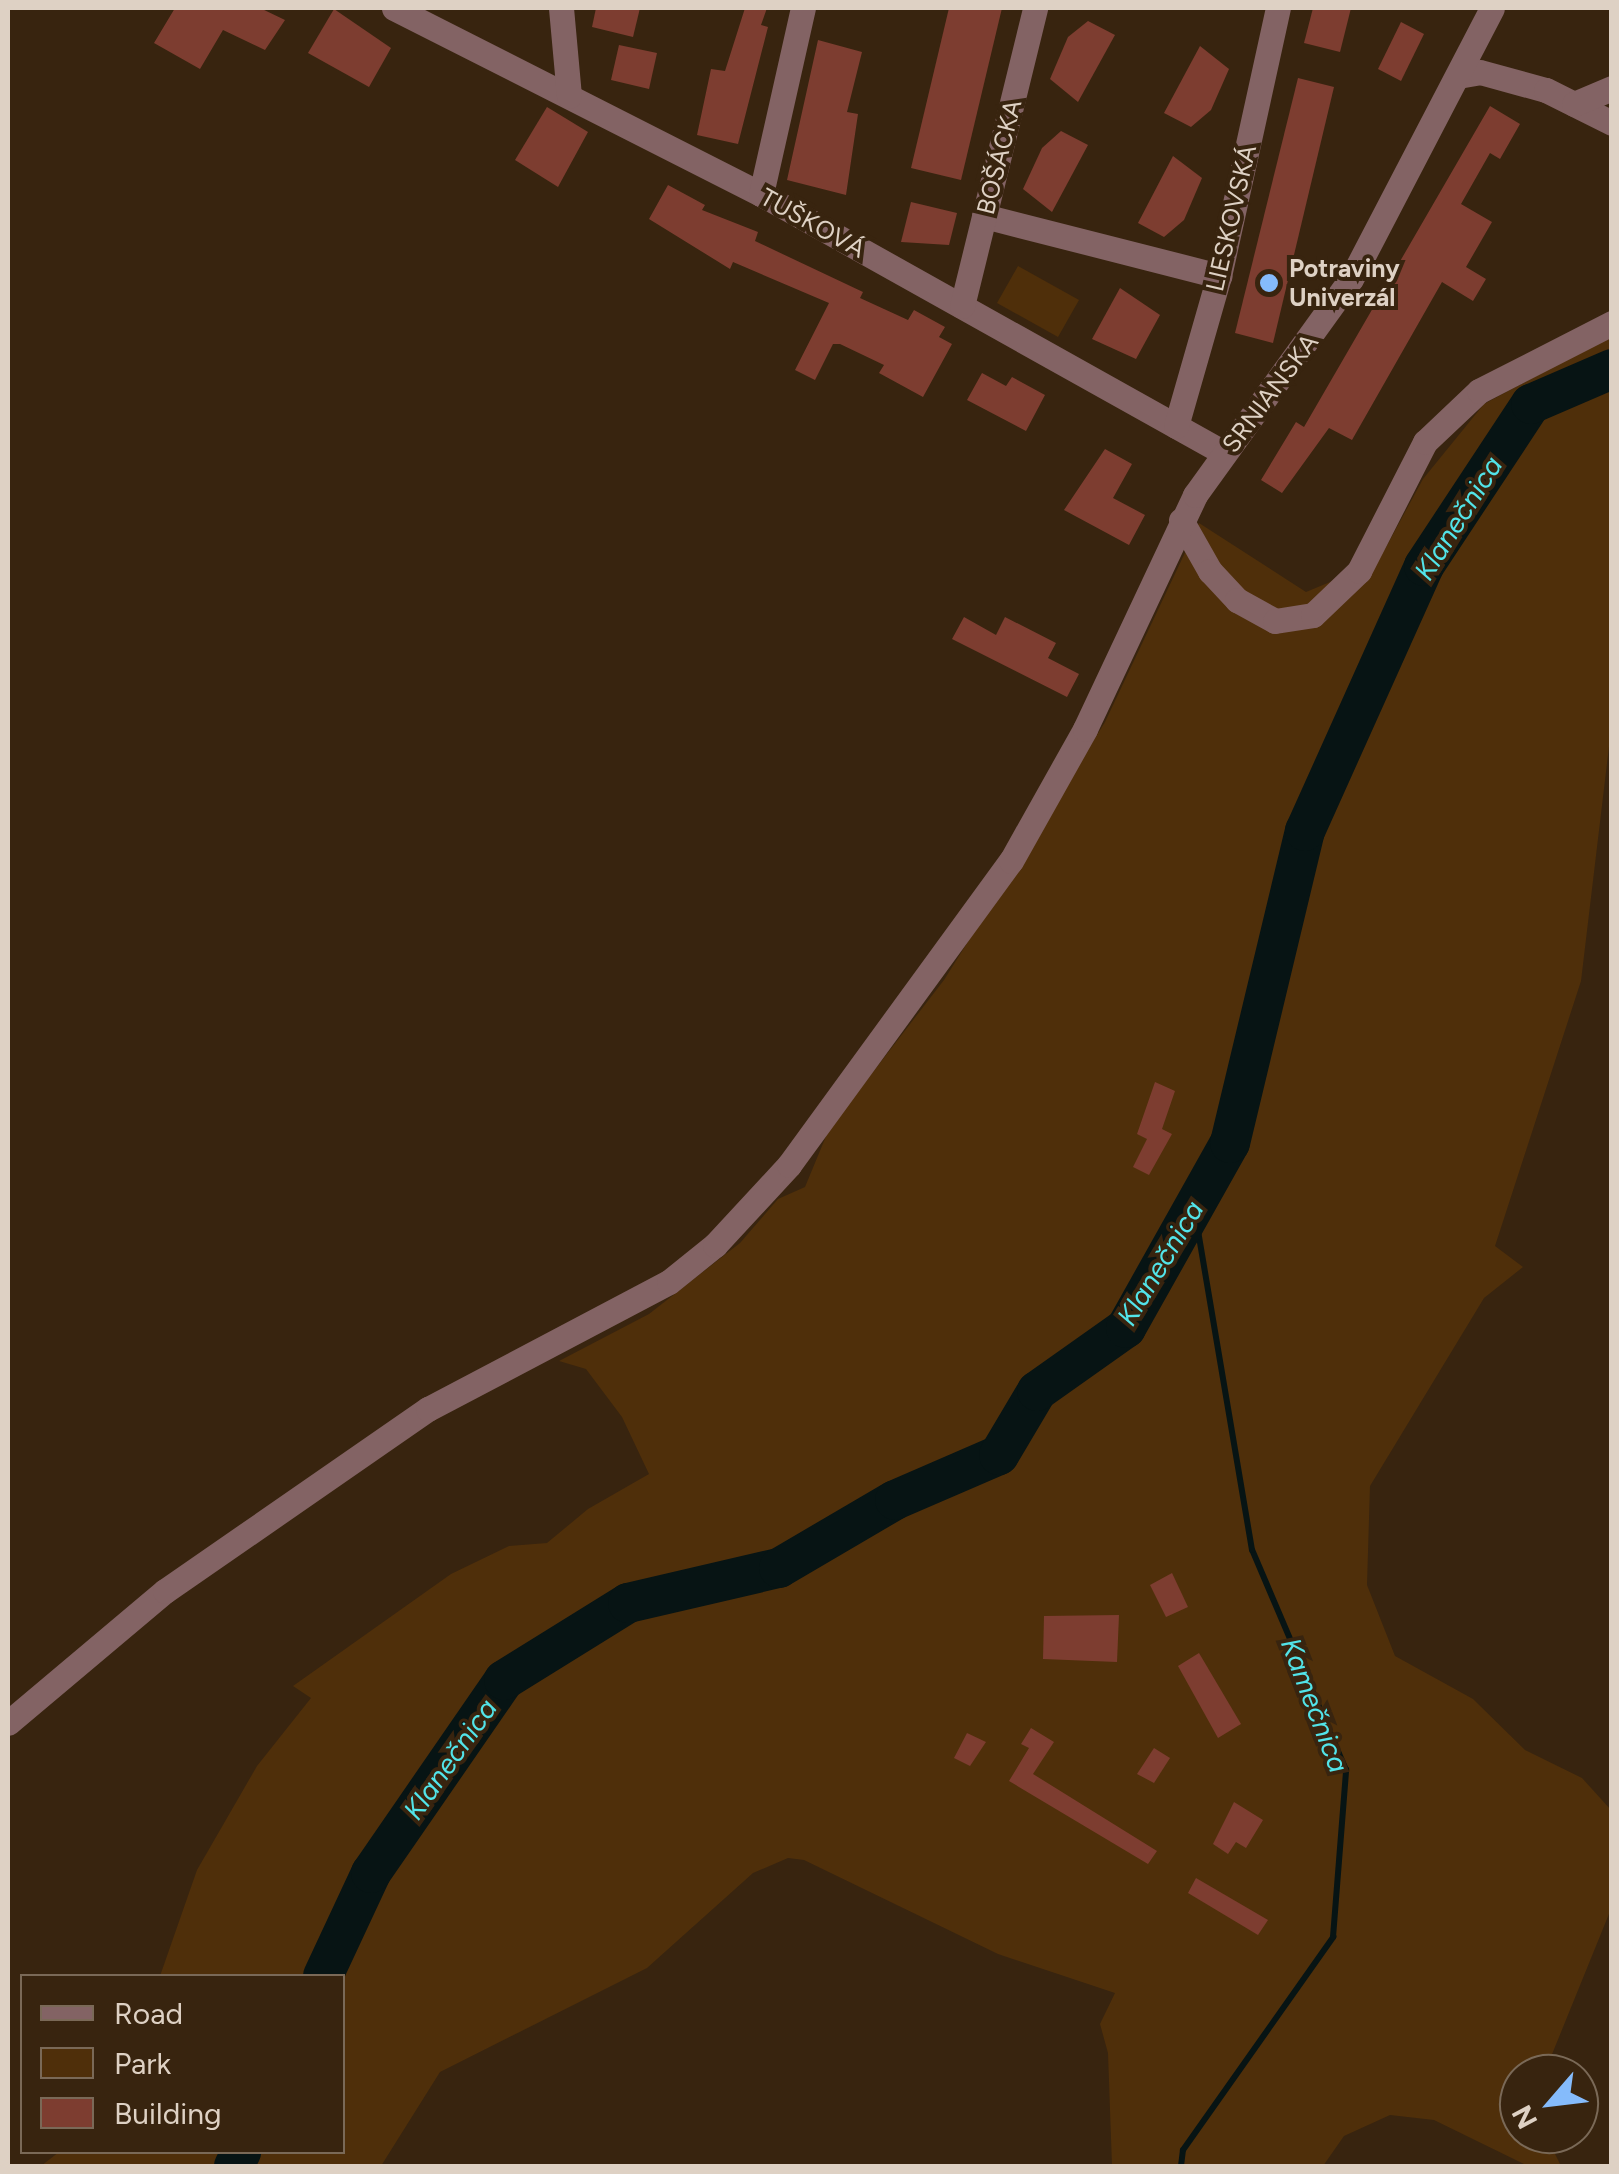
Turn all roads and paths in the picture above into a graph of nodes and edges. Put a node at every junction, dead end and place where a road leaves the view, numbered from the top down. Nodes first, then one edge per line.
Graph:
1 (394, 8) edge
2 (562, 8) edge
3 (803, 8) edge
4 (1035, 8) edge
5 (1278, 8) edge
6 (1492, 8) edge
7 (1458, 76) junction
8 (1612, 88) edge
9 (569, 96) junction
10 (1574, 104) junction
11 (1612, 123) edge
12 (761, 194) junction
13 (984, 216) junction
14 (1219, 276) junction
15 (962, 306) junction
16 (1612, 324) edge
17 (1176, 426) junction
18 (1224, 453) junction
19 (1181, 520) junction
20 (8, 1724) edge

1 - 9 street, TUŠKOVÁ
2 - 9 street
3 - 12 street
4 - 13 street, BOŠÁCKA
5 - 14 street, LIESKOVSKÁ
6 - 7 street, SRNIANSKA
7 - 10 street
7 - 18 street, SRNIANSKA
8 - 10 street
9 - 12 street, TUŠKOVÁ
10 - 11 street
12 - 15 street, TUŠKOVÁ
13 - 14 street
13 - 15 street, BOŠÁCKA
14 - 17 street, LIESKOVSKÁ
15 - 17 street, TUŠKOVÁ
16 - 19 street
17 - 18 street, TUŠKOVÁ
18 - 19 street, SRNIANSKA
19 - 20 street, SRNIANSKA

